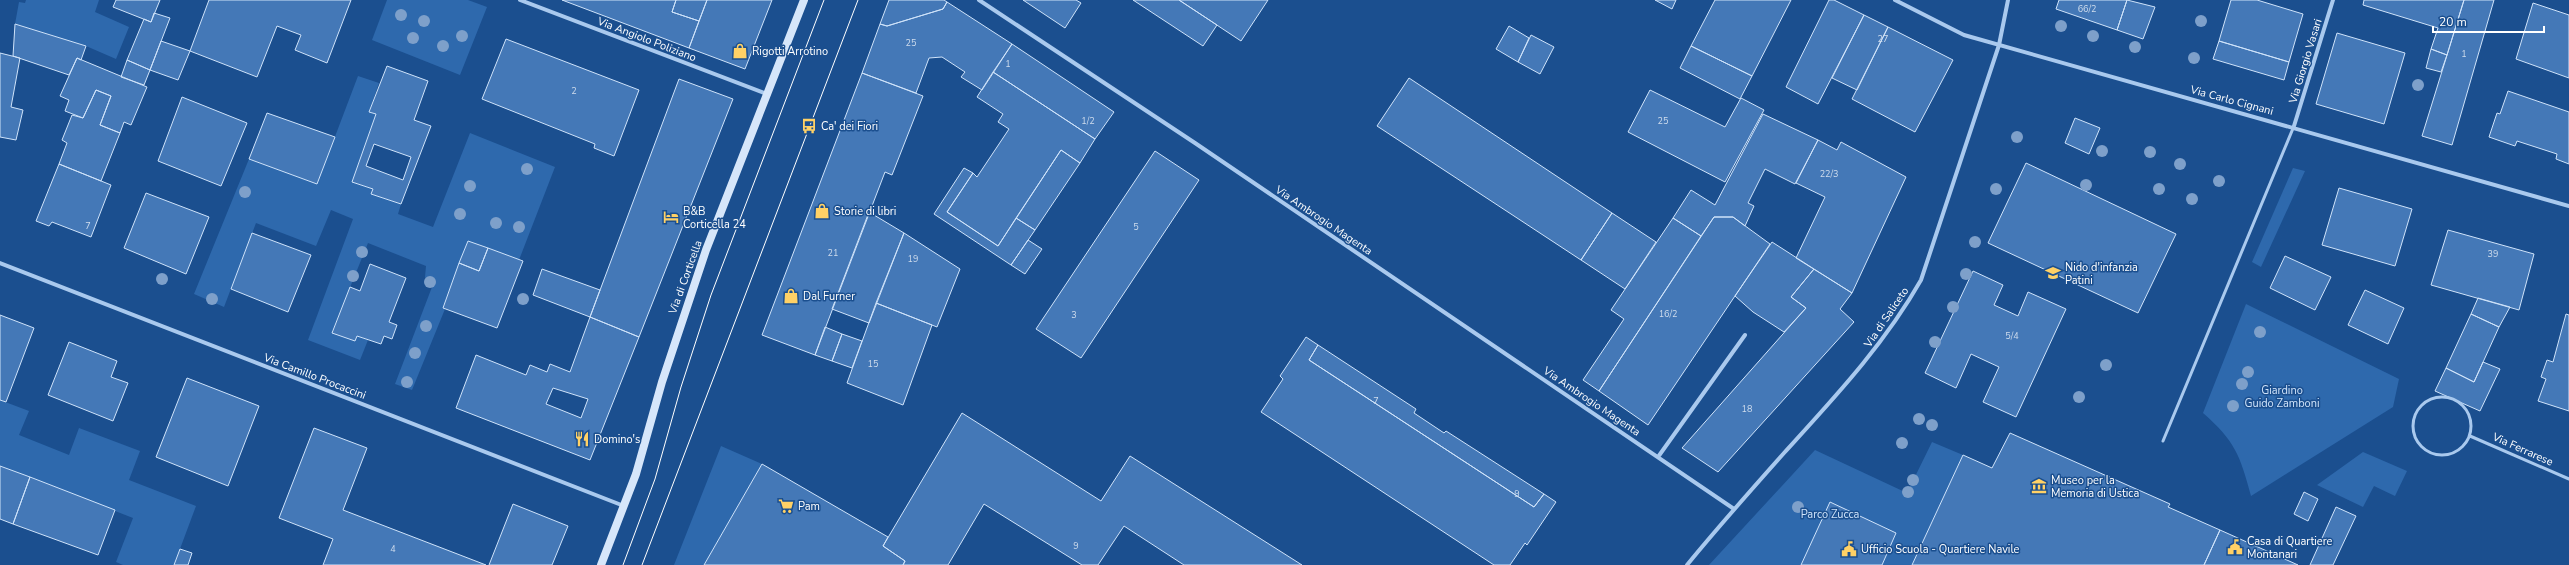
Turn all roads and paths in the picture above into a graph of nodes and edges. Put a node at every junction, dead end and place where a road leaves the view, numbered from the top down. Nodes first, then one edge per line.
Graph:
1 (520, 0) edge
2 (804, 0) edge
3 (979, 0) edge
4 (1895, 0) edge
5 (2008, 0) edge
6 (2333, 0) edge
7 (1999, 45) junction
8 (768, 95) junction
9 (2294, 126) junction
10 (2569, 206) edge
11 (0, 262) edge
12 (1745, 335) dead end
13 (2470, 436) junction
14 (2163, 441) dead end
15 (1658, 457) junction
16 (2569, 479) edge
17 (624, 506) junction
18 (1734, 508) junction
19 (601, 565) edge
20 (1687, 565) edge

1 - 8 street, Via Angiolo Poliziano
2 - 8 main road, Via di Corticella
3 - 15 street, Via Ambrogio Magenta
4 - 7 street, Via Carlo Cignani
5 - 7 street, Via di Saliceto
6 - 9 street, Via Giorgio Vasari
7 - 9 street, Via Carlo Cignani
7 - 18 street, Via di Saliceto
8 - 17 main road, Via di Corticella
9 - 10 street, Via Carlo Cignani
9 - 14 lane
11 - 17 street, Via Camillo Procaccini
12 - 15 street
13 - 13 lane
13 - 16 lane, Via Ferrarese
15 - 18 street, Via Ambrogio Magenta
17 - 19 main road, Via di Corticella
18 - 20 street, Via di Saliceto

